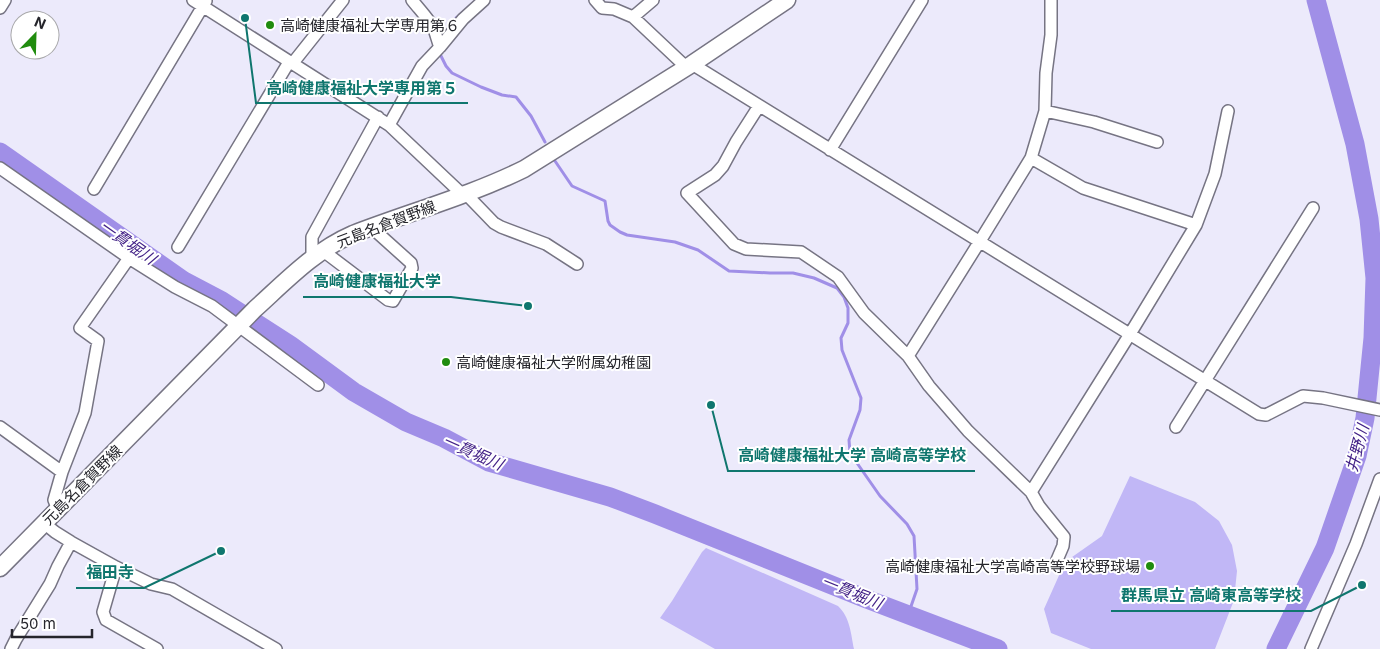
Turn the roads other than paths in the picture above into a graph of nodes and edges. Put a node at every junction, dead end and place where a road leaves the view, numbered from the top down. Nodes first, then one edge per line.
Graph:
1 (5, 0) edge
2 (343, 0) edge
3 (412, 0) edge
4 (484, 0) edge
5 (595, 0) edge
6 (653, 0) edge
7 (787, 0) edge
8 (922, 0) edge
9 (1051, 0) edge
10 (201, 2) edge
11 (0, 8) edge
12 (633, 17) junction
13 (440, 47) junction
14 (291, 63) junction
15 (689, 65) junction
16 (759, 106) junction
17 (1046, 111) junction
18 (1228, 111) dead end
19 (378, 118) junction
20 (389, 125) junction
21 (1157, 142) dead end
22 (830, 150) junction
23 (1030, 158) junction
24 (0, 168) edge
25 (94, 189) dead end
26 (464, 195) junction
27 (1313, 208) dead end
28 (1196, 226) junction
29 (371, 227) junction
30 (980, 241) junction
31 (178, 247) dead end
32 (317, 254) junction
33 (129, 258) junction
34 (577, 264) dead end
35 (239, 325) junction
36 (1130, 334) junction
37 (908, 356) junction
38 (1206, 380) junction
39 (318, 385) dead end
40 (1380, 410) edge
41 (0, 427) edge
42 (1176, 427) dead end
43 (62, 472) junction
44 (1380, 479) edge
45 (1031, 492) junction
46 (58, 510) junction
47 (44, 523) junction
48 (71, 542) junction
49 (1057, 560) dead end
50 (116, 567) junction
51 (0, 568) edge
52 (11, 649) edge
53 (156, 649) edge
54 (276, 649) edge
55 (1311, 649) edge

1 - 11 street
2 - 14 street
3 - 13 street
4 - 13 street
5 - 12 street
6 - 12 street
7 - 15 main road, 元島名倉賀野線
8 - 22 street
9 - 17 street
10 - 14 street
10 - 25 street
12 - 15 street
13 - 20 street
14 - 19 street
14 - 31 street
15 - 16 street
15 - 26 main road, 元島名倉賀野線
16 - 22 street
16 - 37 street
17 - 21 street
17 - 23 street
18 - 28 street
19 - 20 street
19 - 32 street
20 - 26 street
22 - 30 street
23 - 28 street
23 - 30 street
24 - 33 street
26 - 29 main road, 元島名倉賀野線
26 - 34 street
27 - 38 street
28 - 36 street
29 - 32 main road, 元島名倉賀野線
29 - 32 street
30 - 36 street
30 - 37 street
32 - 35 main road, 元島名倉賀野線
33 - 35 street
33 - 43 street
35 - 39 street
35 - 46 main road, 元島名倉賀野線
36 - 38 street
36 - 45 street
37 - 45 street
38 - 40 street
38 - 42 street
41 - 43 street
43 - 46 street
44 - 55 street
45 - 49 street
46 - 47 main road, 元島名倉賀野線
47 - 48 street
47 - 51 main road, 元島名倉賀野線
48 - 50 street
48 - 52 street
50 - 53 street
50 - 54 street

